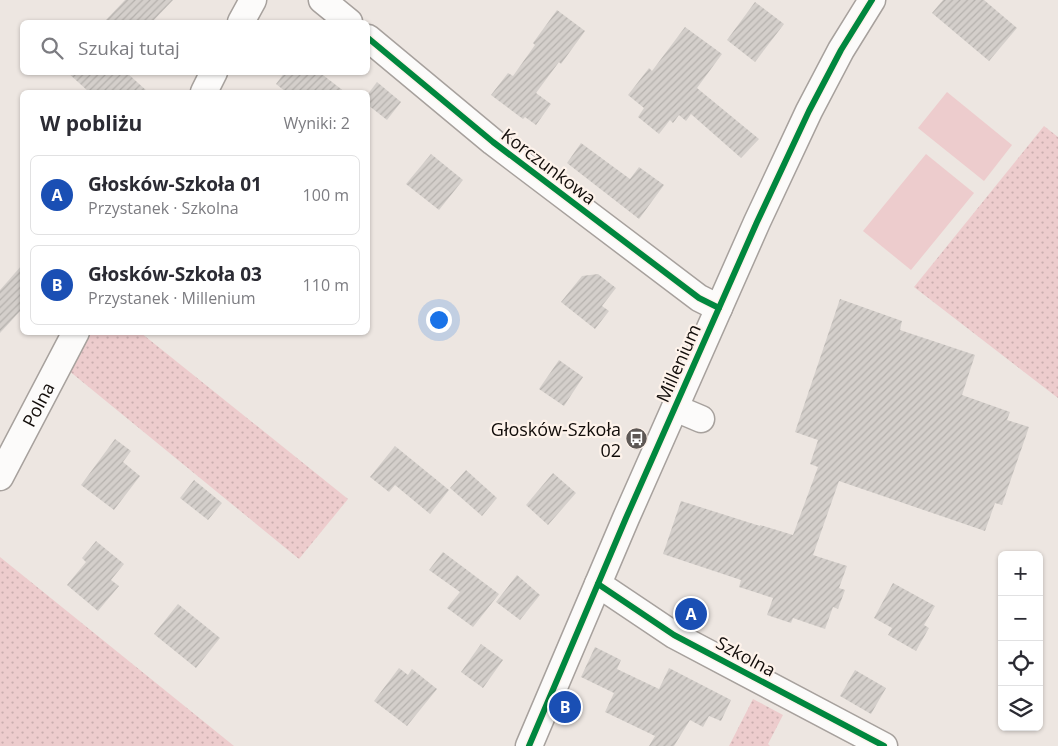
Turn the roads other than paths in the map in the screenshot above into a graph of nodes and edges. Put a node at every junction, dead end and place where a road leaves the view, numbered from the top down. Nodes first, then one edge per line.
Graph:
1 (253, 0) edge
2 (322, 0) edge
3 (872, 0) edge
4 (242, 20) edge
5 (347, 20) edge
6 (370, 40) edge
7 (212, 75) edge
8 (205, 90) edge
9 (719, 308) junction
10 (74, 335) edge
11 (675, 408) junction
12 (701, 419) dead end
13 (0, 477) edge
14 (598, 584) junction
15 (529, 746) edge
16 (884, 746) edge

1 - 4 street
2 - 5 street
3 - 9 street, Millenium
6 - 9 street, Korczunkowa
7 - 8 street
9 - 11 street, Millenium
10 - 13 street, Polna
11 - 12 street
11 - 14 street, Millenium
14 - 15 street, Millenium
14 - 16 street, Szkolna

